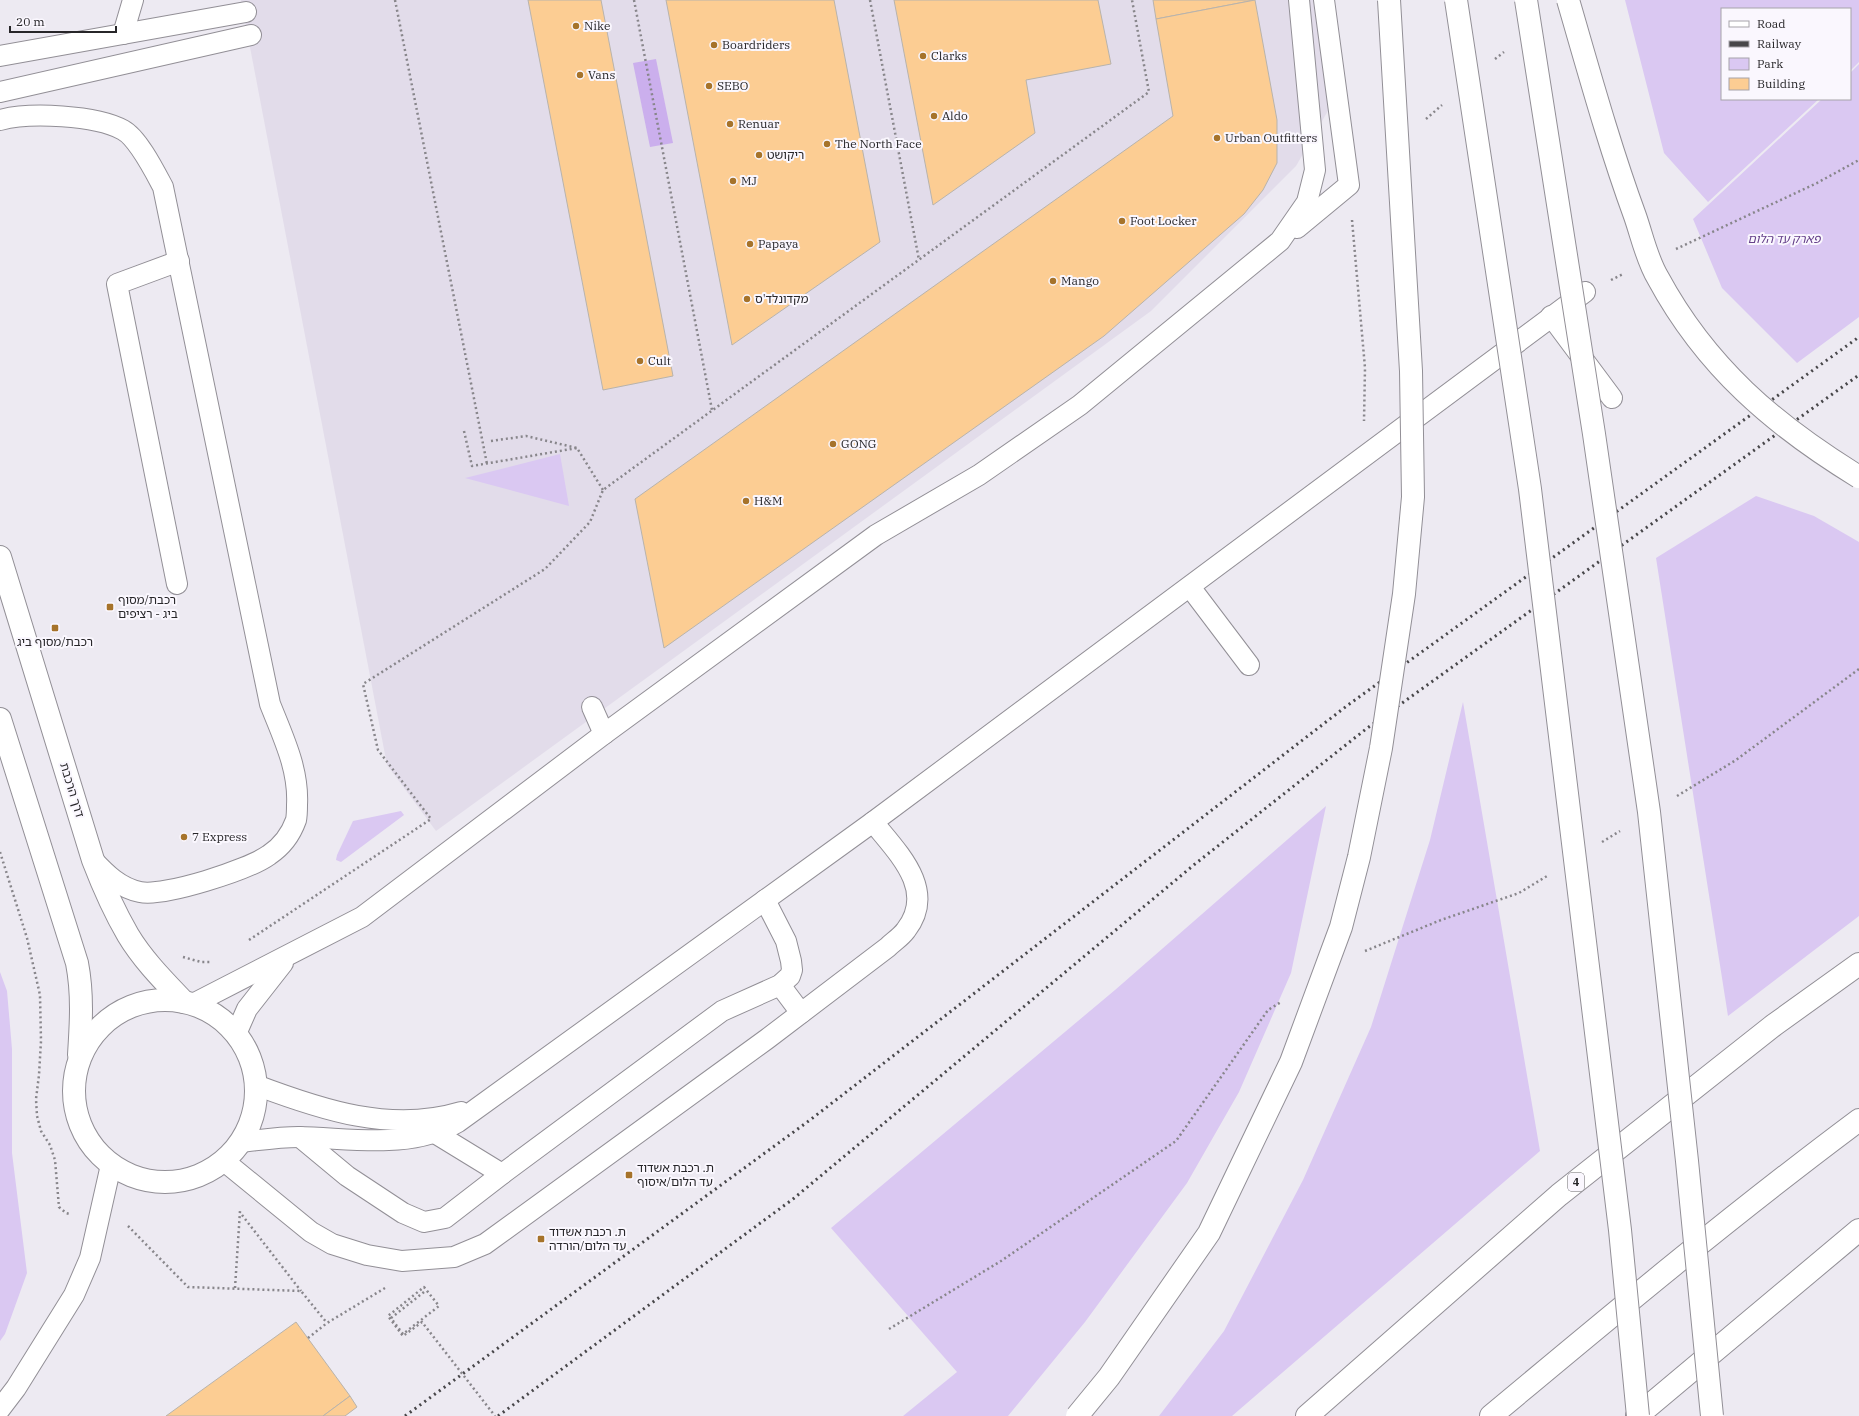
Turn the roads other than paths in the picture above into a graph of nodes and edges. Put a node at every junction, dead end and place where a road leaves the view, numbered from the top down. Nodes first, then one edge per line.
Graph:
1 (133, 0) edge
2 (1298, 0) edge
3 (1324, 0) edge
4 (1389, 0) edge
5 (1456, 0) edge
6 (1526, 0) edge
7 (1568, 0) edge
8 (246, 12) dead end
9 (123, 34) junction
10 (251, 35) dead end
11 (0, 56) edge
12 (0, 92) edge
13 (0, 120) edge
14 (1280, 241) junction
15 (179, 261) junction
16 (1584, 292) road end
17 (1551, 316) junction
18 (1612, 398) dead end
19 (1859, 477) edge
20 (0, 557) edge
21 (177, 584) dead end
22 (1190, 587) junction
23 (1249, 665) dead end
24 (592, 707) dead end
25 (0, 719) edge
26 (604, 734) junction
27 (873, 822) junction
28 (93, 860) junction
29 (765, 900) junction
30 (290, 955) junction
31 (1859, 964) edge
32 (780, 985) junction
33 (188, 1003) junction
34 (801, 1013) junction
35 (236, 1034) junction
36 (78, 1062) junction
37 (256, 1085) junction
38 (480, 1106) junction
39 (1859, 1120) edge
40 (436, 1133) junction
41 (300, 1137) junction
42 (241, 1142) junction
43 (224, 1161) junction
44 (111, 1165) junction
45 (502, 1174) junction
46 (1859, 1230) edge
47 (0, 1409) edge
48 (1077, 1416) edge
49 (1307, 1416) edge
50 (1491, 1416) edge
51 (1638, 1416) edge
52 (1712, 1416) edge

1 - 9 lane
2 - 14 lane
3 - 14 lane
4 - 48 main road, bridge
5 - 51 main road, bridge
6 - 52 main road, bridge
7 - 19 main road, bridge
8 - 9 lane
9 - 11 lane
10 - 12 lane
13 - 15 lane
14 - 26 lane
15 - 21 lane
15 - 28 lane
16 - 17 lane
17 - 18 lane
17 - 22 lane
20 - 28 main road, דרך הרכבת
22 - 23 lane
22 - 27 lane
24 - 26 lane
25 - 36 main road
26 - 30 lane
27 - 29 lane
27 - 34 lane
28 - 33 main road, דרך הרכבת
29 - 32 lane
29 - 38 lane
30 - 33 lane
30 - 35 lane
31 - 49 main road, 4
32 - 34 lane
32 - 45 lane
33 - 35 main road
33 - 36 main road
34 - 43 lane
35 - 37 main road
36 - 44 main road
37 - 38 lane
37 - 42 main road
38 - 40 lane
39 - 50 main road
40 - 41 lane
40 - 45 lane
41 - 42 lane
41 - 45 lane
42 - 43 main road
43 - 44 main road
44 - 47 lane
46 - 51 main road

